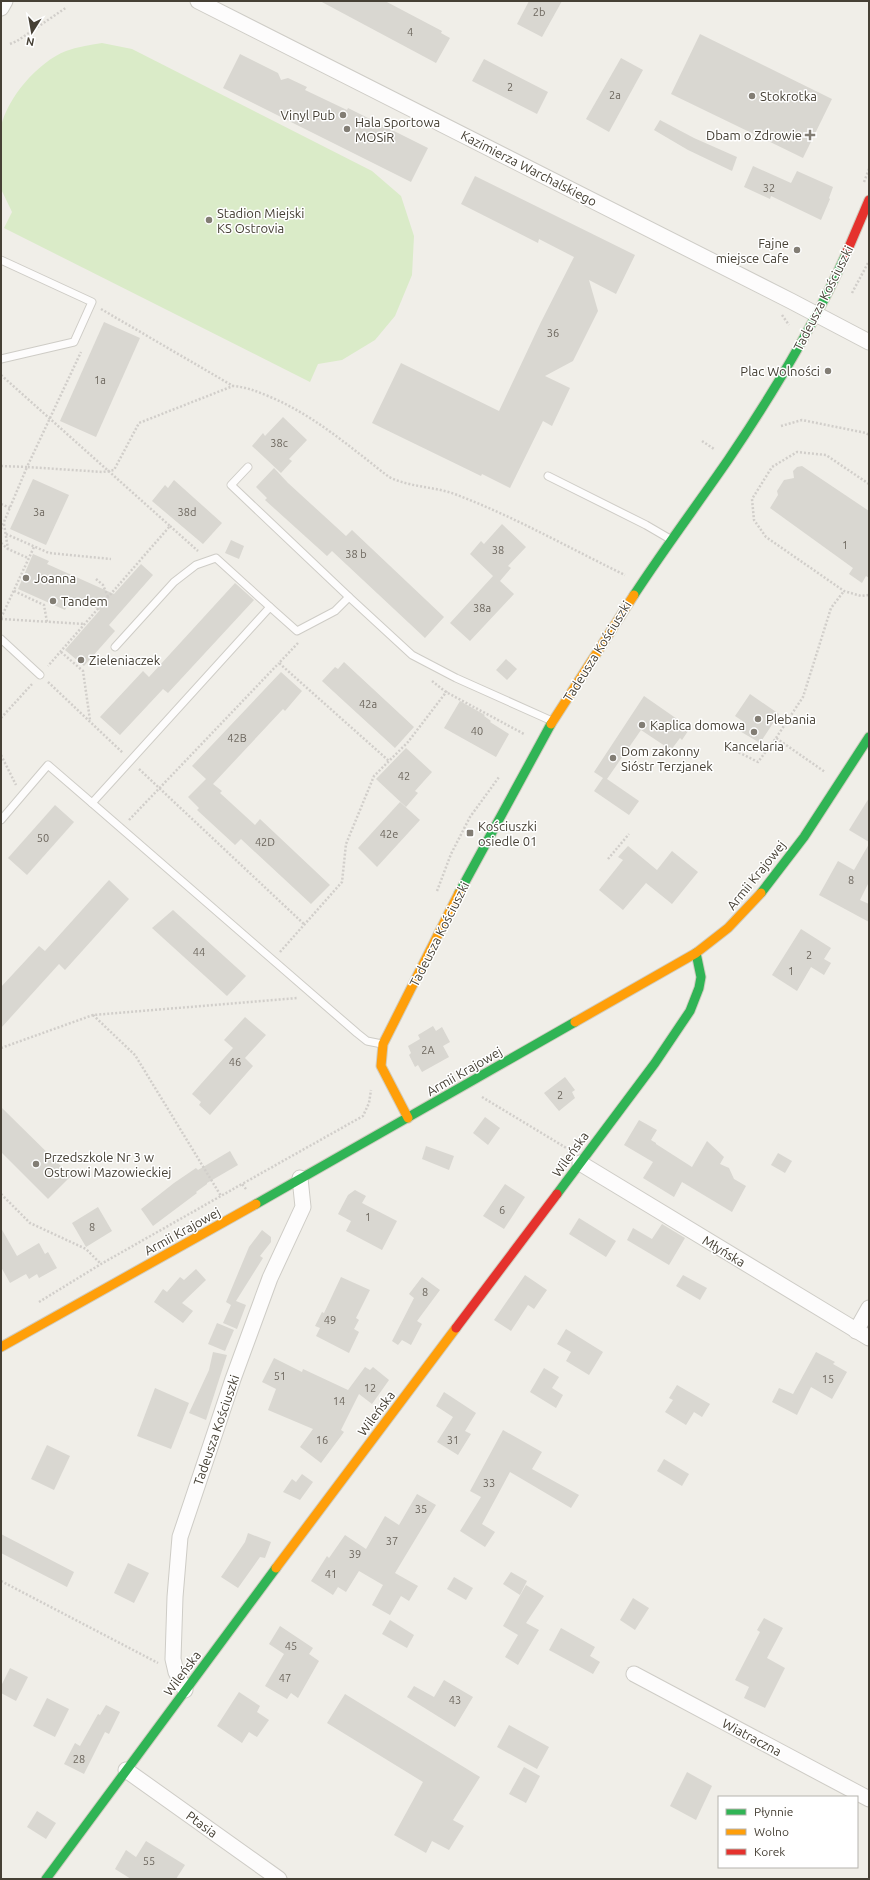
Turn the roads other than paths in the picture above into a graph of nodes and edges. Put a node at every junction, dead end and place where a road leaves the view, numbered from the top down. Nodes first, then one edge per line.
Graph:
1 (5, 1) edge
2 (198, 1) edge
3 (1, 8) edge
4 (869, 200) edge
5 (1, 260) edge
6 (816, 315) junction
7 (869, 342) edge
8 (1, 359) edge
9 (248, 466) dead end
10 (548, 476) dead end
11 (672, 540) junction
12 (349, 597) junction
13 (270, 607) junction
14 (1, 639) edge
15 (115, 647) dead end
16 (40, 675) road end
17 (553, 721) junction
18 (869, 737) edge
19 (92, 803) junction
20 (1, 820) edge
21 (696, 953) junction
22 (382, 1044) junction
23 (408, 1118) junction
24 (580, 1163) junction
25 (300, 1178) junction
26 (869, 1308) edge
27 (863, 1335) edge
28 (1, 1347) edge
29 (634, 1674) dead end
30 (185, 1690) junction
31 (126, 1770) junction
32 (869, 1799) edge
33 (46, 1879) edge
34 (279, 1879) edge

1 - 3 street
2 - 6 street, Kazimierza Warchalskiego
4 - 6 street, Tadeusza Kościuszki
5 - 8 lane
6 - 7 street, Kazimierza Warchalskiego
6 - 11 street, Tadeusza Kościuszki
9 - 12 lane
10 - 11 lane
11 - 17 street, Tadeusza Kościuszki
12 - 13 lane
12 - 17 lane
13 - 15 lane
13 - 19 lane
14 - 16 lane
17 - 22 street, Tadeusza Kościuszki
18 - 21 street, Armii Krajowej
19 - 20 lane
19 - 22 lane
21 - 23 street, Armii Krajowej
21 - 24 street, Wileńska
22 - 23 street, Tadeusza Kościuszki
23 - 25 street, Armii Krajowej
24 - 27 street, Młyńska
24 - 30 street, Wileńska
25 - 28 street, Armii Krajowej
25 - 30 street, Tadeusza Kościuszki
26 - 27 street
29 - 32 street, Wiatraczna
30 - 31 street, Wileńska
31 - 33 street, Wileńska
31 - 34 street, Ptasia

